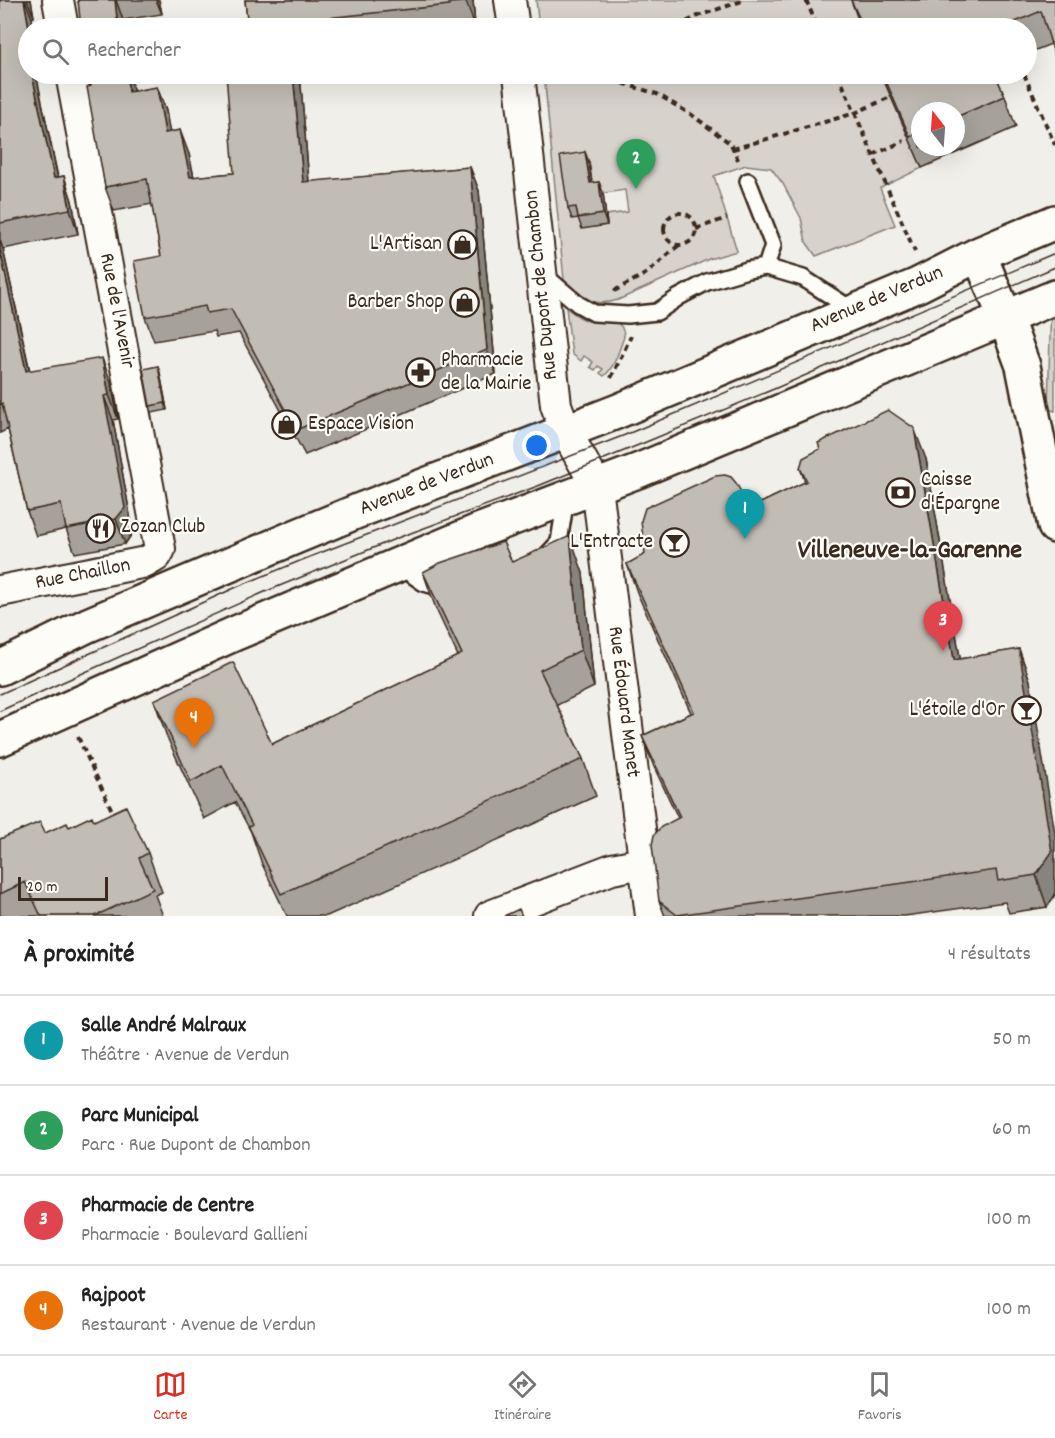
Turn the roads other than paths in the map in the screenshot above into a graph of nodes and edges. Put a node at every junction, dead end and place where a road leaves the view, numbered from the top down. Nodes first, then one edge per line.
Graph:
1 (57, 0) edge
2 (510, 0) edge
3 (61, 18) edge
4 (513, 18) edge
5 (73, 84) edge
6 (520, 84) edge
7 (748, 181) road end
8 (1055, 222) edge
9 (979, 254) junction
10 (766, 267) junction
11 (540, 272) junction
12 (1055, 297) edge
13 (855, 311) junction
14 (1005, 317) junction
15 (566, 432) junction
16 (597, 487) junction
17 (566, 498) junction
18 (1053, 505) edge
19 (160, 549) joint
20 (534, 562) edge
21 (398, 565) junction
22 (462, 588) edge
23 (0, 591) edge
24 (0, 668) edge
25 (0, 739) edge
26 (643, 863) junction
27 (490, 916) edge
28 (651, 916) edge

1 - 3 street
2 - 4 street
5 - 19 street, Rue de l'Avenir
6 - 11 street, Rue Dupont de Chambon
7 - 10 lane
8 - 9 main road, Avenue de Verdun
9 - 13 main road, Avenue de Verdun
9 - 14 main road
10 - 11 lane
10 - 13 lane
11 - 15 street, Rue Dupont de Chambon
12 - 14 main road
13 - 15 main road, Avenue de Verdun
14 - 16 main road
14 - 18 main road
15 - 16 street, Rue Dupont de Chambon
15 - 24 main road, Avenue de Verdun
16 - 17 main road
16 - 26 street, Rue Édouard Manet
17 - 20 lane
17 - 21 main road
19 - 23 street, Rue Chaillon
21 - 22 lane
21 - 25 main road
26 - 27 street
26 - 28 street, Rue Édouard Manet

